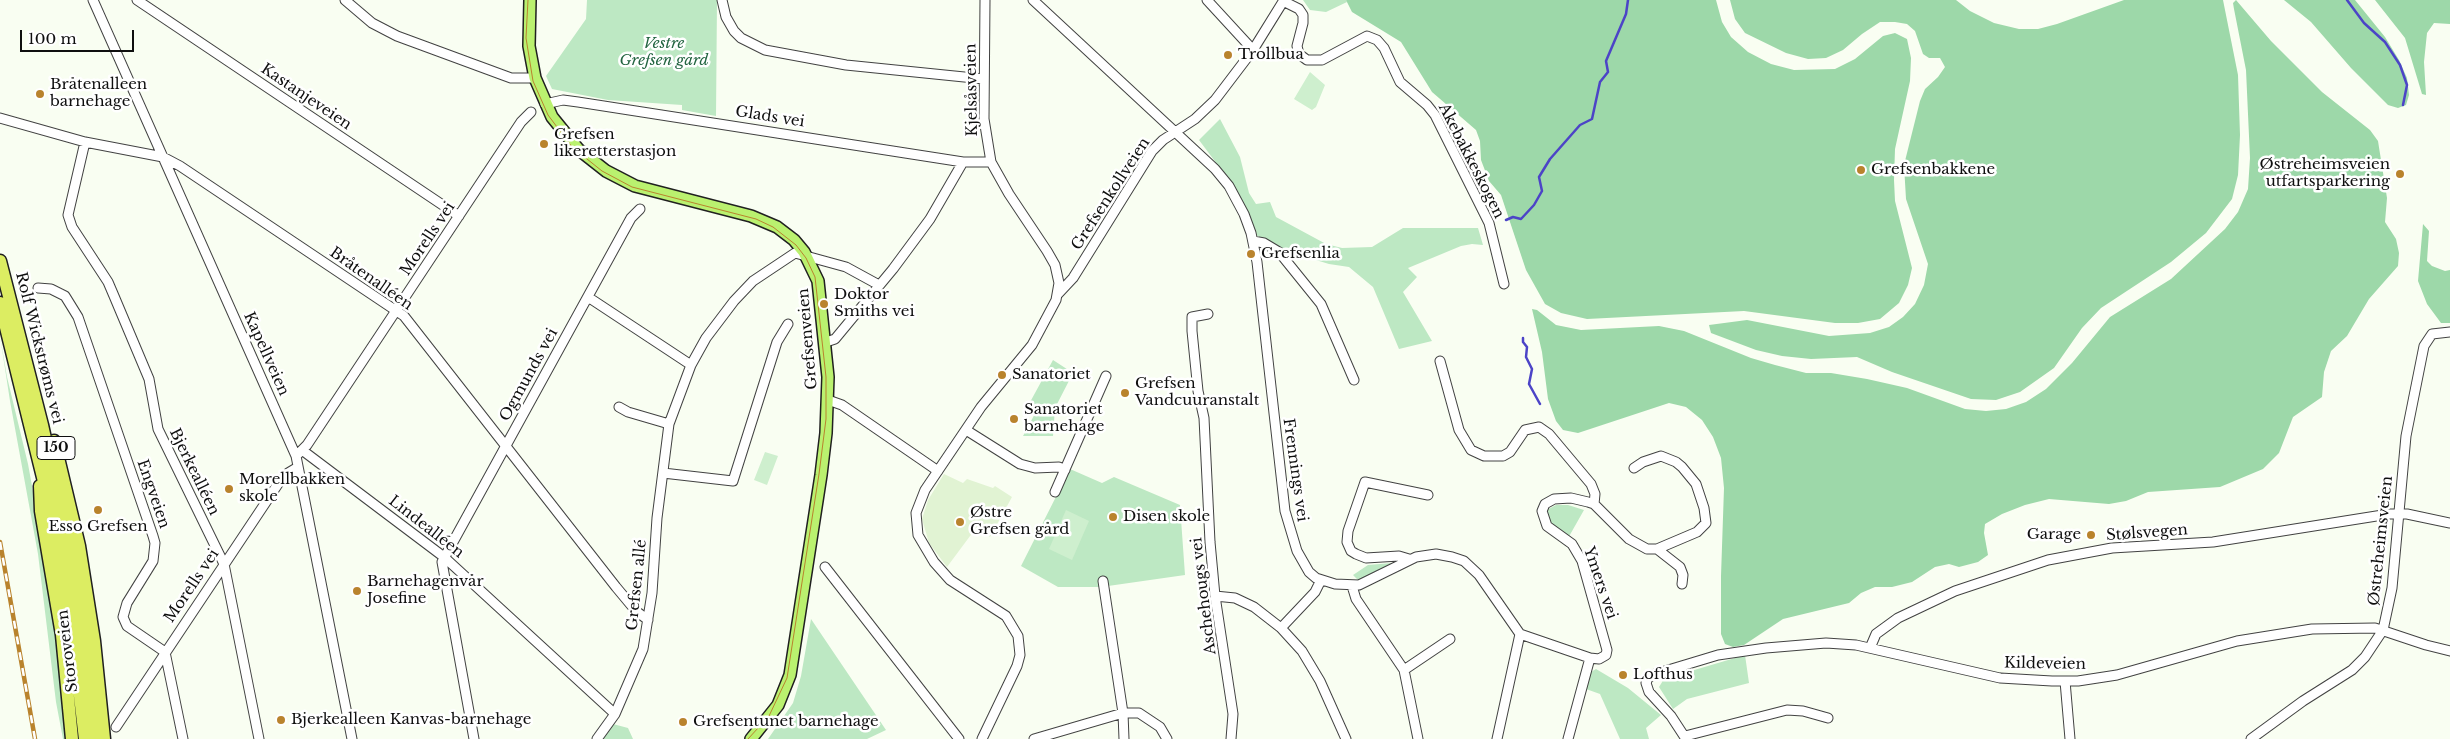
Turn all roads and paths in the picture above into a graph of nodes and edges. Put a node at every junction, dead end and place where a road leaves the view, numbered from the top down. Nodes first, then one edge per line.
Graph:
1 (93, 0) edge
2 (137, 0) edge
3 (345, 0) edge
4 (530, 0) edge
5 (722, 0) edge
6 (985, 0) edge
7 (1033, 0) edge
8 (1207, 0) edge
9 (1284, 1) edge
10 (1254, 50) junction
11 (535, 78) junction
12 (984, 79) junction
13 (545, 104) junction
14 (531, 112) dead end
15 (0, 118) edge
16 (1175, 132) junction
17 (85, 142) junction
18 (163, 158) junction
19 (963, 162) junction
20 (991, 162) junction
21 (640, 208) dead end
22 (459, 216) junction
23 (1253, 241) junction
24 (808, 257) junction
25 (0, 261) edge
26 (1504, 284) dead end
27 (880, 285) junction
28 (38, 288) dead end
29 (1058, 294) junction
30 (588, 298) junction
31 (0, 303) edge
32 (396, 311) junction
33 (1208, 314) dead end
34 (788, 324) dead end
35 (2450, 332) edge
36 (21, 339) junction
37 (826, 342) junction
38 (1440, 361) dead end
39 (691, 365) junction
40 (1106, 376) dead end
41 (1354, 380) dead end
42 (828, 400) junction
43 (619, 407) dead end
44 (670, 424) junction
45 (966, 430) junction
46 (506, 445) junction
47 (299, 453) junction
48 (39, 462) junction
49 (298, 467) junction
50 (1634, 468) dead end
51 (1064, 470) junction
52 (938, 471) junction
53 (663, 473) junction
54 (1055, 492) dead end
55 (1428, 495) dead end
56 (1594, 504) junction
57 (2398, 514) junction
58 (2450, 523) edge
59 (1657, 549) junction
60 (444, 557) junction
61 (1409, 560) junction
62 (67, 561) junction
63 (224, 564) junction
64 (825, 567) dead end
65 (1321, 580) junction
66 (1103, 581) dead end
67 (1682, 584) dead end
68 (1352, 586) junction
69 (1215, 596) junction
70 (648, 620) junction
71 (1280, 628) junction
72 (2382, 630) junction
73 (1520, 634) junction
74 (1450, 639) dead end
75 (1870, 648) junction
76 (2450, 651) edge
77 (165, 652) junction
78 (1592, 659) junction
79 (1404, 670) junction
80 (2065, 681) junction
81 (1123, 713) junction
82 (615, 714) junction
83 (1828, 718) dead end
84 (116, 727) dead end
85 (1686, 738) edge
86 (72, 739) edge
87 (85, 739) edge
88 (94, 739) edge
89 (104, 739) edge
90 (183, 739) edge
91 (260, 739) edge
92 (352, 739) edge
93 (474, 739) edge
94 (597, 739) edge
95 (752, 739) edge
96 (959, 739) edge
97 (982, 739) edge
98 (1034, 739) edge
99 (1124, 739) edge
100 (1167, 739) edge
101 (1231, 739) edge
102 (1346, 739) edge
103 (1418, 739) edge
104 (1498, 739) edge
105 (1568, 739) edge
106 (2070, 739) edge
107 (2251, 739) edge

1 - 18 street, Kapellveien
2 - 22 street, Kastanjeveien
3 - 11 street
4 - 11 main road, Grefsenveien
5 - 12 street
6 - 12 street, Kjelsåsveien
7 - 16 street, Frennings vei
8 - 10 street
9 - 10 street, Grefsenkollveien
9 - 26 street, Akebakkeskogen
10 - 16 street, Grefsenkollveien
11 - 13 main road, Grefsenveien
12 - 20 street, Kjelsåsveien
13 - 19 street, Glads vei
13 - 24 main road, Grefsenveien
14 - 22 street, Morells vei
15 - 17 street, Bråtenalléen
16 - 23 street, Frennings vei
16 - 29 street, Grefsenkollveien
17 - 18 street, Bråtenalléen
17 - 63 street, Bjerkealléen
18 - 32 street, Bråtenalléen
18 - 47 street, Kapellveien
19 - 20 street, Glads vei
19 - 27 street
20 - 29 street, Kjelsåsveien
21 - 30 street, Ogmunds vei
22 - 32 street, Morells vei
23 - 41 street
23 - 65 street, Frennings vei
24 - 27 street, Grefsen allé
24 - 37 main road, Grefsenveien
24 - 39 street, Grefsen allé
25 - 36 highway, Rolf Wickstrøms vei / 150
27 - 37 street
28 - 77 street, Engveien
29 - 45 street, Kjelsåsveien
30 - 39 street
30 - 46 street, Ogmunds vei
31 - 48 highway, Rolf Wickstrøms vei / 150
32 - 46 street, Bråtenalléen
32 - 47 street, Morells vei
33 - 69 street, Aschehougs vei
34 - 53 street
35 - 57 street, Østreheimsveien
36 - 62 highway, Rolf Wickstrøms vei / 150
36 - 89 highway, 150
37 - 42 main road, Grefsenveien
38 - 56 street
39 - 44 street, Grefsen allé
40 - 51 street
42 - 52 street
42 - 95 main road, Grefsenveien
43 - 44 street
44 - 53 street, Grefsen allé
45 - 51 street
45 - 52 street, Kjelsåsveien
46 - 60 street, Ogmunds vei
46 - 70 street, Bråtenalléen
47 - 49 street, Kapellveien
47 - 60 street, Lindealléen
48 - 62 highway, Rolf Wickstrøms vei / 150
48 - 86 highway, 150
49 - 63 street, Morells vei
49 - 92 street, Kapellveien
50 - 59 street
51 - 54 street
52 - 97 street, Kjelsåsveien
53 - 70 street, Grefsen allé
55 - 61 street
56 - 59 street
56 - 78 street, Ymers vei
57 - 58 street, Stølsvegen
57 - 72 street, Østreheimsveien
57 - 75 street, Stølsvegen
59 - 67 street
60 - 82 street, Lindealléen
60 - 93 street
61 - 68 street
61 - 73 street
62 - 87 highway, Storoveien / 150
62 - 88 highway, Storoveien / 150
63 - 77 street, Morells vei
63 - 91 street, Bjerkealléen
64 - 96 street
65 - 68 street
65 - 71 street
66 - 81 street
68 - 79 street
69 - 71 street
69 - 101 street, Aschehougs vei
70 - 82 street, Grefsen allé
71 - 102 street
72 - 76 street, Kildeveien
72 - 80 street, Kildeveien
72 - 107 street, Østreheimsveien
73 - 78 street
73 - 104 street
74 - 79 street
75 - 80 street, Kildeveien
75 - 85 street, Kildeveien
77 - 84 street, Morells vei
77 - 90 street
78 - 105 street
79 - 103 street
80 - 106 street
81 - 98 street
81 - 99 street
81 - 100 street
82 - 94 street, Grefsen allé
83 - 85 street

